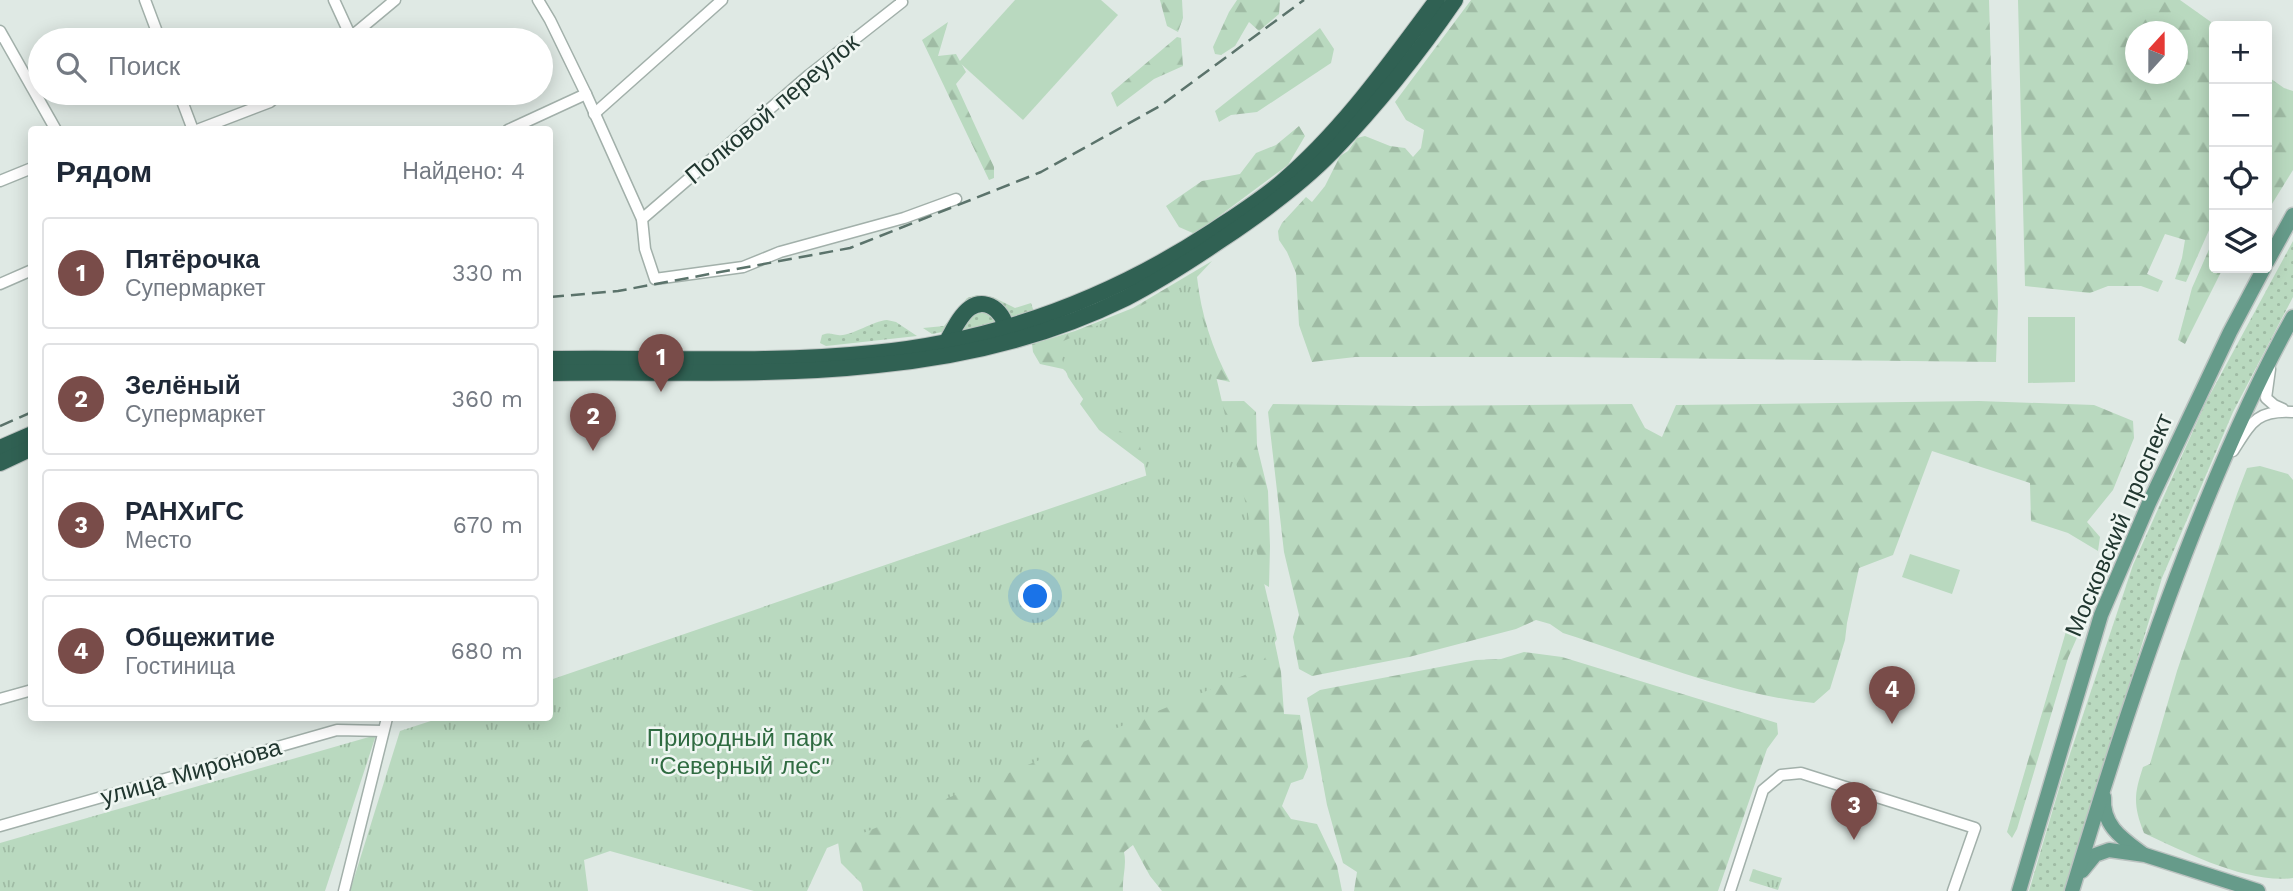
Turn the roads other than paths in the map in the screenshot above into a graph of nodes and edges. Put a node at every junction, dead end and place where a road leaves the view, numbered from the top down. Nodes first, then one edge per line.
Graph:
1 (145, 0) edge
2 (334, 0) edge
3 (396, 0) edge
4 (722, 0) edge
5 (1437, 0) edge
6 (1455, 0) edge
7 (902, 1) edge
8 (542, 2) edge
9 (156, 28) edge
10 (345, 28) edge
11 (361, 28) edge
12 (0, 31) edge
13 (28, 80) edge
14 (586, 94) junction
15 (42, 105) edge
16 (184, 105) edge
17 (262, 105) edge
18 (594, 114) junction
19 (54, 126) edge
20 (193, 126) edge
21 (206, 126) edge
22 (517, 126) edge
23 (28, 170) edge
24 (0, 181) edge
25 (956, 199) dead end
26 (2293, 215) edge
27 (642, 219) junction
28 (2272, 253) edge
29 (28, 272) edge
30 (2261, 273) edge
31 (0, 284) edge
32 (2293, 317) edge
33 (1007, 327) junction
34 (947, 341) junction
35 (1000, 344) junction
36 (2273, 352) junction
37 (553, 359) edge
38 (553, 373) edge
39 (2293, 412) edge
40 (28, 435) edge
41 (0, 448) edge
42 (28, 450) edge
43 (0, 463) edge
44 (2217, 475) junction
45 (28, 691) edge
46 (0, 699) edge
47 (386, 721) edge
48 (383, 731) junction
49 (2104, 783) junction
50 (0, 826) edge
51 (2144, 855) junction
52 (344, 891) edge
53 (1730, 891) edge
54 (1953, 891) edge
55 (2019, 891) edge
56 (2072, 891) edge
57 (2258, 891) edge

1 - 9 street
2 - 10 street
3 - 11 street
4 - 18 street
5 - 33 highway
6 - 35 highway
7 - 27 street, Полковой переулок
8 - 14 street
12 - 13 street
14 - 18 street
14 - 22 street
15 - 19 street
16 - 20 street
17 - 21 street
18 - 27 street
23 - 24 street
25 - 27 street
26 - 28 main road
29 - 31 street
30 - 55 main road, Московский проспект
32 - 36 main road
33 - 34 highway
33 - 34 highway
33 - 35 highway
34 - 37 highway
35 - 38 highway
36 - 39 street
36 - 44 main road
39 - 44 street
40 - 41 highway
42 - 43 highway
44 - 49 main road
45 - 46 street
47 - 48 street
48 - 50 street, улица Миронова
48 - 52 street
49 - 51 main road
49 - 56 main road
51 - 56 main road
51 - 57 main road
53 - 54 street

